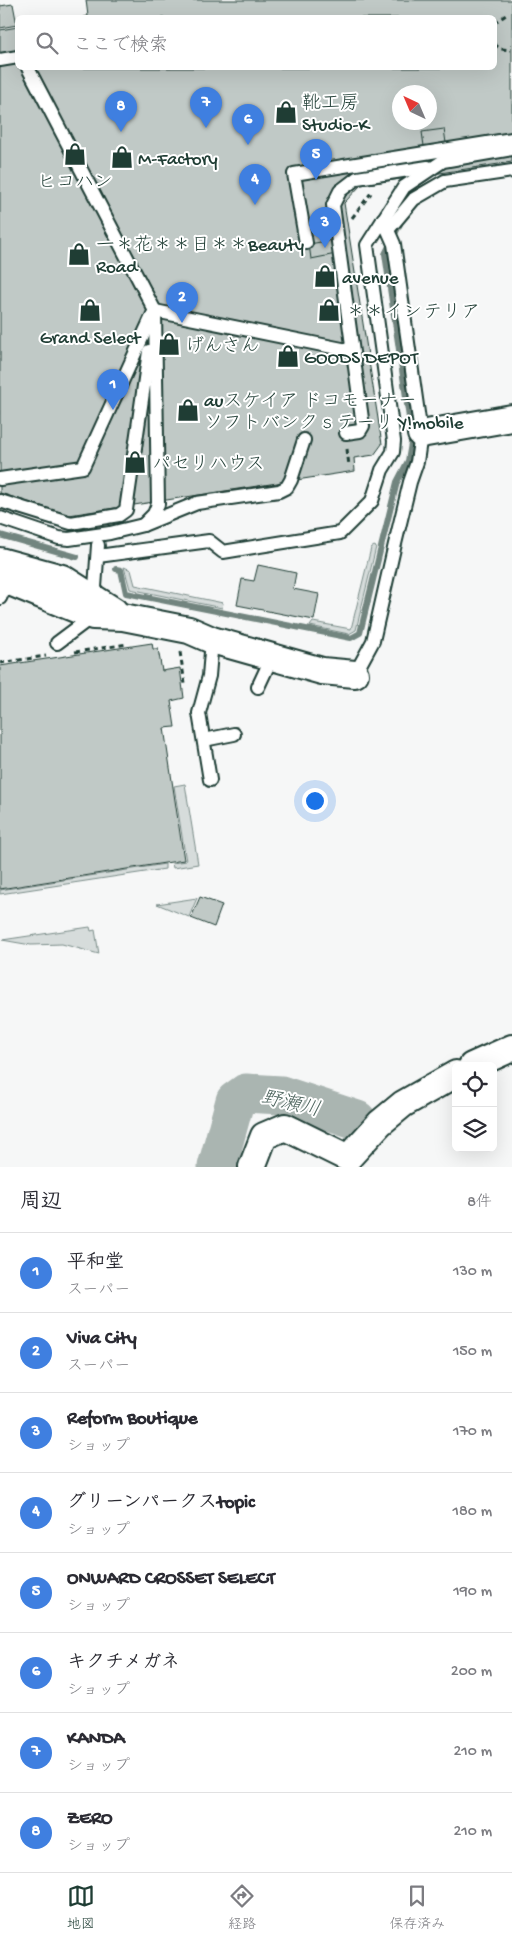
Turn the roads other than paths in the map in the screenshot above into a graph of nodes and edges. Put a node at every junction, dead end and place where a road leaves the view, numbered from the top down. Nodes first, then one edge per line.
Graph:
1 (15, 58) edge
2 (0, 60) edge
3 (29, 70) edge
4 (512, 139) edge
5 (512, 150) edge
6 (512, 154) edge
7 (512, 171) edge
8 (389, 231) junction
9 (306, 243) dead end
10 (155, 311) junction
11 (352, 351) junction
12 (512, 418) edge
13 (346, 433) dead end
14 (421, 434) junction
15 (304, 440) dead end
16 (0, 479) edge
17 (0, 501) edge
18 (0, 518) edge
19 (143, 525) junction
20 (2, 580) edge
21 (93, 607) junction
22 (212, 640) junction
23 (57, 644) dead end
24 (272, 657) junction
25 (355, 674) joint
26 (258, 687) dead end
27 (234, 734) dead end
28 (204, 740) junction
29 (210, 780) dead end
30 (512, 1048) edge
31 (481, 1062) edge
32 (452, 1076) edge
33 (252, 1167) edge

1 - 2 lane
3 - 10 lane
4 - 9 lane
5 - 8 lane
6 - 11 lane
7 - 8 lane
8 - 14 lane
8 - 21 lane
10 - 11 lane
10 - 16 lane
10 - 17 lane
10 - 19 lane
11 - 13 lane
12 - 14 street
14 - 25 lane
15 - 19 lane
18 - 19 lane
20 - 21 street
21 - 22 street
21 - 23 lane
22 - 24 street
22 - 28 lane
24 - 25 street
24 - 26 lane
27 - 28 lane
28 - 29 lane
30 - 31 street
32 - 33 street

